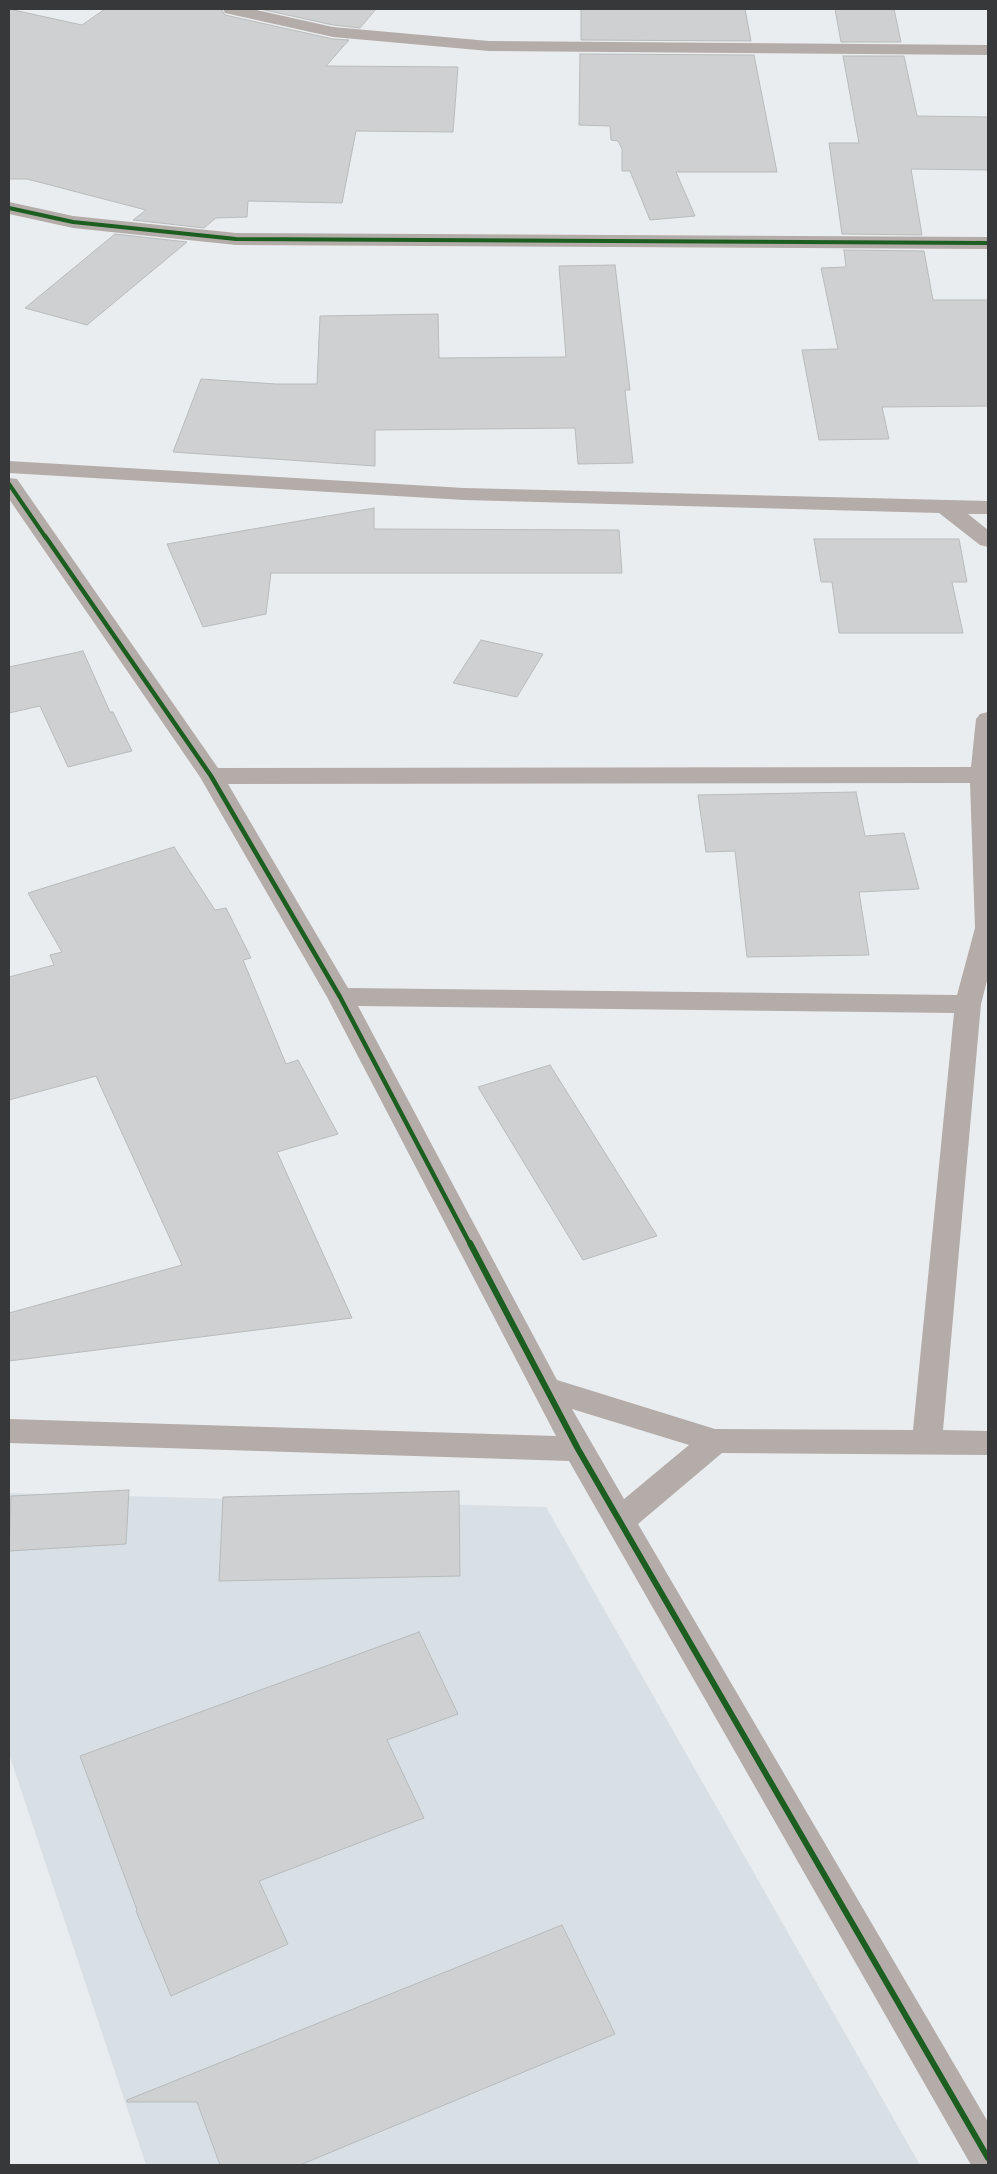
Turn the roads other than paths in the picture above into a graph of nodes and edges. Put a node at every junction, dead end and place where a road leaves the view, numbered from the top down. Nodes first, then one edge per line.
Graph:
1 (231, 9) edge
2 (988, 50) edge
3 (9, 208) edge
4 (988, 243) edge
5 (9, 467) edge
6 (9, 484) edge
7 (946, 508) junction
8 (988, 508) edge
9 (988, 540) edge
10 (988, 719) edge
11 (982, 775) junction
12 (211, 776) junction
13 (987, 853) edge
14 (988, 928) edge
15 (340, 997) junction
16 (968, 1004) junction
17 (547, 1389) junction
18 (9, 1432) edge
19 (715, 1441) junction
20 (927, 1441) junction
21 (988, 1443) edge
22 (578, 1449) junction
23 (620, 1521) junction
24 (988, 2158) edge

1 - 2 street
3 - 4 street
5 - 7 street
6 - 12 street
7 - 8 street
7 - 9 street
10 - 11 street
11 - 12 street
11 - 13 street
12 - 15 street
13 - 14 street
14 - 16 street
15 - 16 street
15 - 17 street
16 - 20 street
17 - 19 street
17 - 22 street
18 - 22 street
19 - 20 street
19 - 23 street
20 - 21 street
22 - 23 street
23 - 24 street

